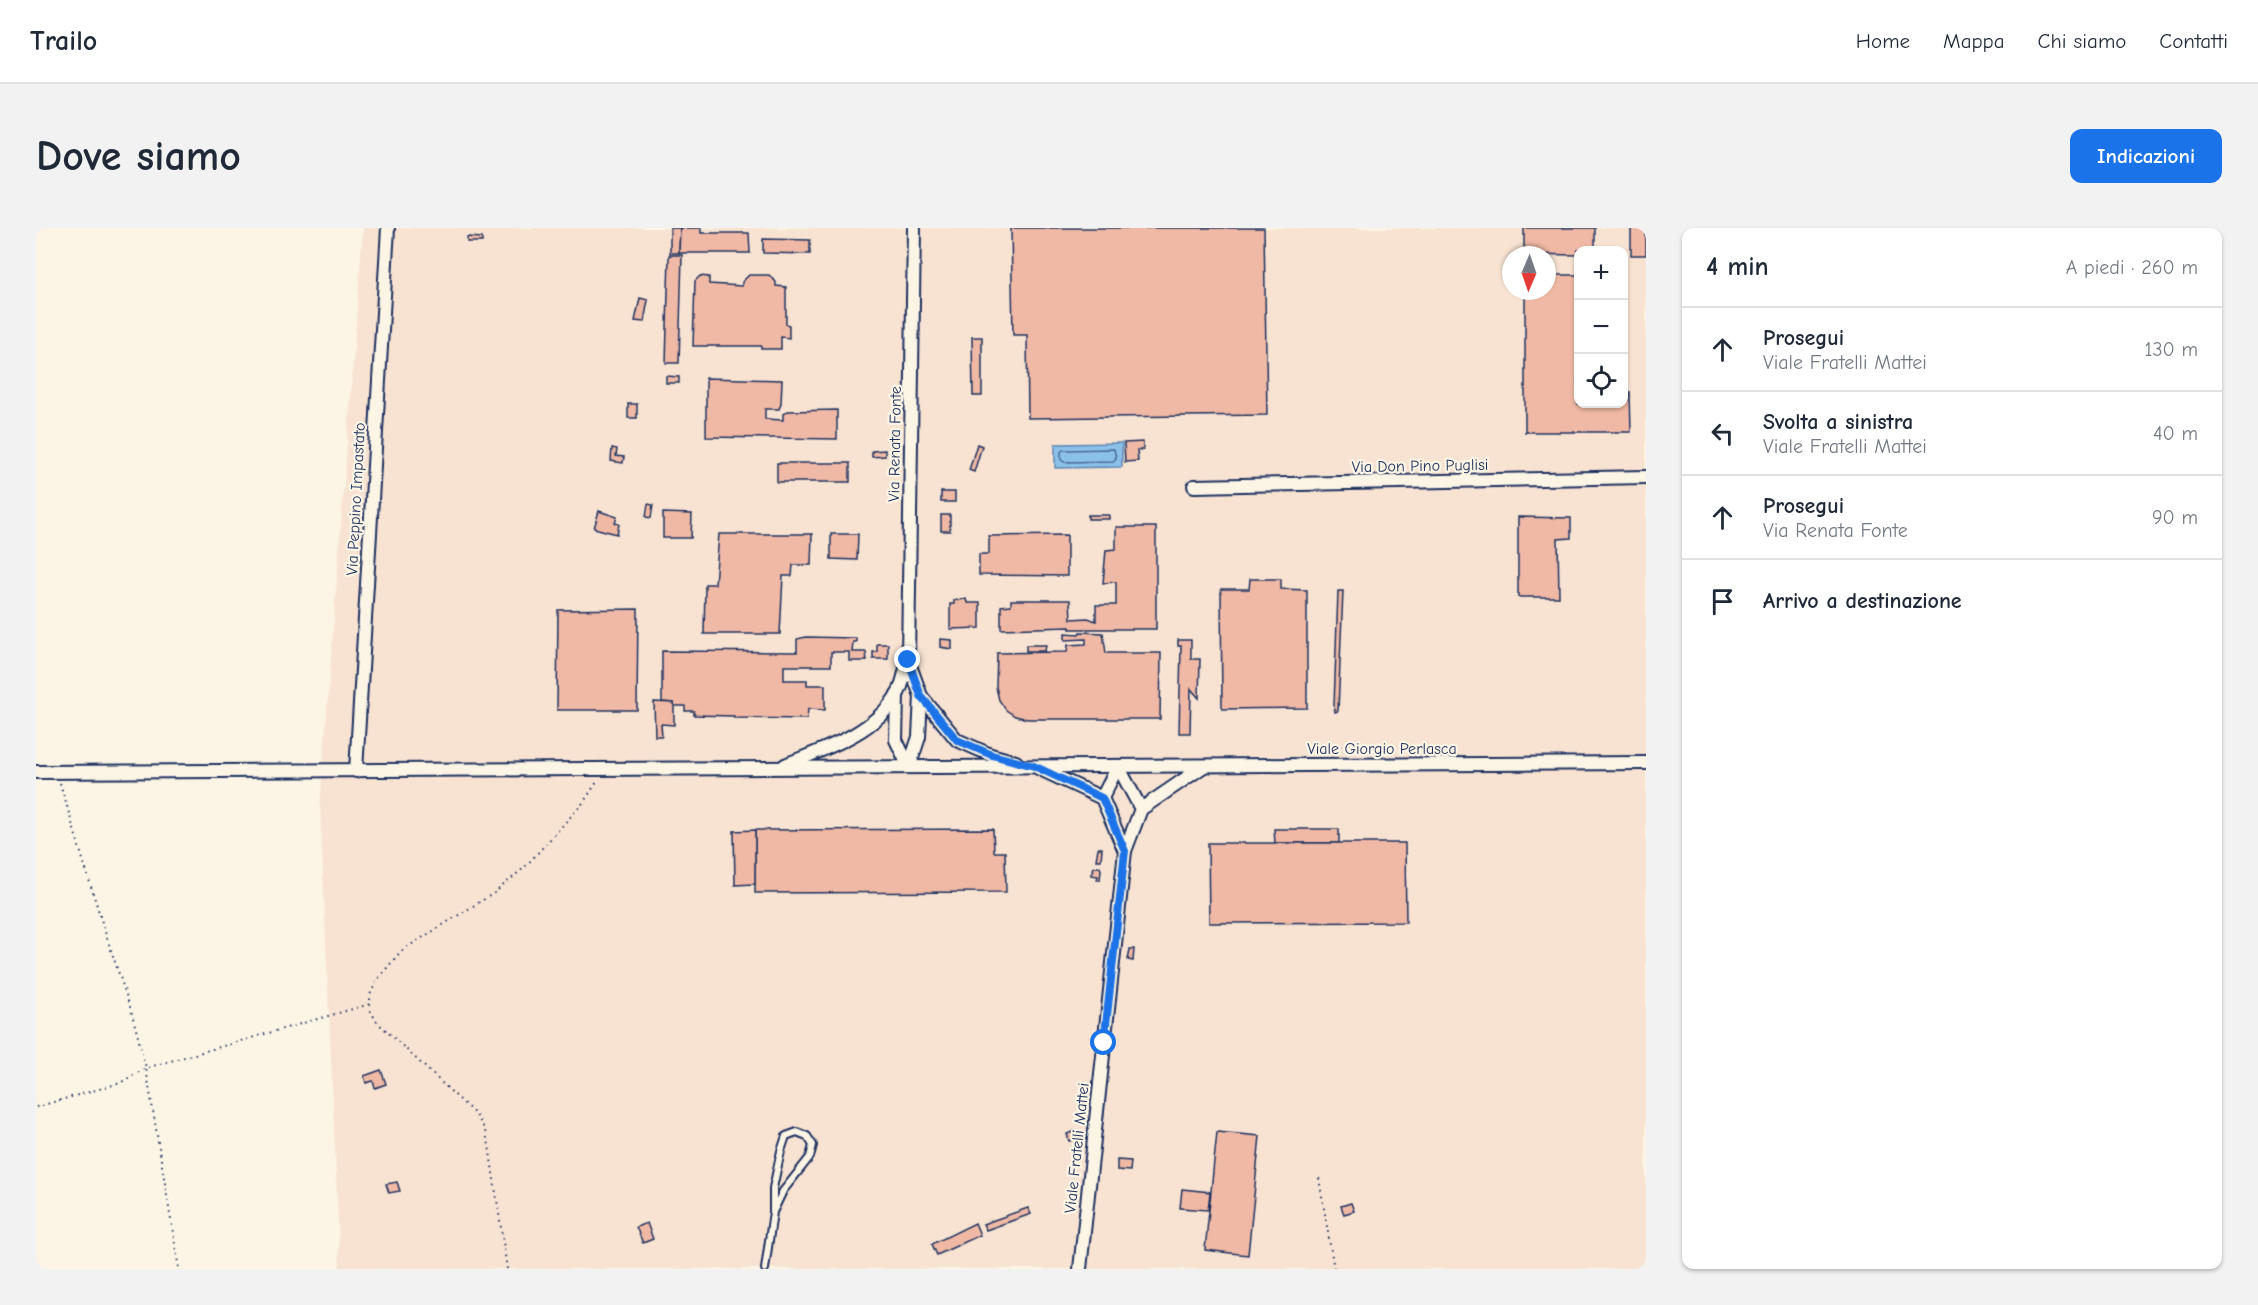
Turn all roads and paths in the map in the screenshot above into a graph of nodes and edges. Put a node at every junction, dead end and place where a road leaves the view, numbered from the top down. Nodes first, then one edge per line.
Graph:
1 (388, 228) edge
2 (914, 228) edge
3 (1646, 477) edge
4 (1194, 486) dead end
5 (908, 660) junction
6 (897, 694) junction
7 (921, 696) junction
8 (1646, 763) edge
9 (1034, 766) junction
10 (1118, 766) junction
11 (1205, 766) junction
12 (909, 767) junction
13 (778, 768) junction
14 (607, 769) junction
15 (356, 771) junction
16 (36, 772) edge
17 (58, 772) junction
18 (1102, 798) junction
19 (1141, 809) junction
20 (1125, 851) junction
21 (370, 1004) junction
22 (146, 1068) junction
23 (36, 1107) edge
24 (1319, 1178) dead end
25 (773, 1212) junction
26 (179, 1269) edge
27 (507, 1269) edge
28 (765, 1269) edge
29 (1080, 1269) edge
30 (1334, 1269) edge

1 - 15 street, Via Peppino Impastato
2 - 5 street, Via Renata Fonte
3 - 4 street, Via Don Pino Puglisi
5 - 6 street, Via Renata Fonte
5 - 7 street, Via Renata Fonte
6 - 12 street, Via Renata Fonte
6 - 13 street, Via Renata Fonte
7 - 9 street, Via Renata Fonte
7 - 12 street, Via Renata Fonte
8 - 11 street, Viale Giorgio Perlasca
9 - 10 street, Viale Giorgio Perlasca
9 - 12 street
9 - 18 street
10 - 11 street, Viale Giorgio Perlasca
10 - 18 street
10 - 19 street
11 - 19 street
12 - 13 street
13 - 14 street
14 - 15 street
14 - 21 path
15 - 17 street
16 - 17 street
17 - 22 path
18 - 20 street, Viale Fratelli Mattei
19 - 20 street, Viale Fratelli Mattei
20 - 29 street, Viale Fratelli Mattei
21 - 22 path
21 - 27 path
22 - 23 path
22 - 26 path
24 - 30 path
25 - 25 lane
25 - 28 lane

